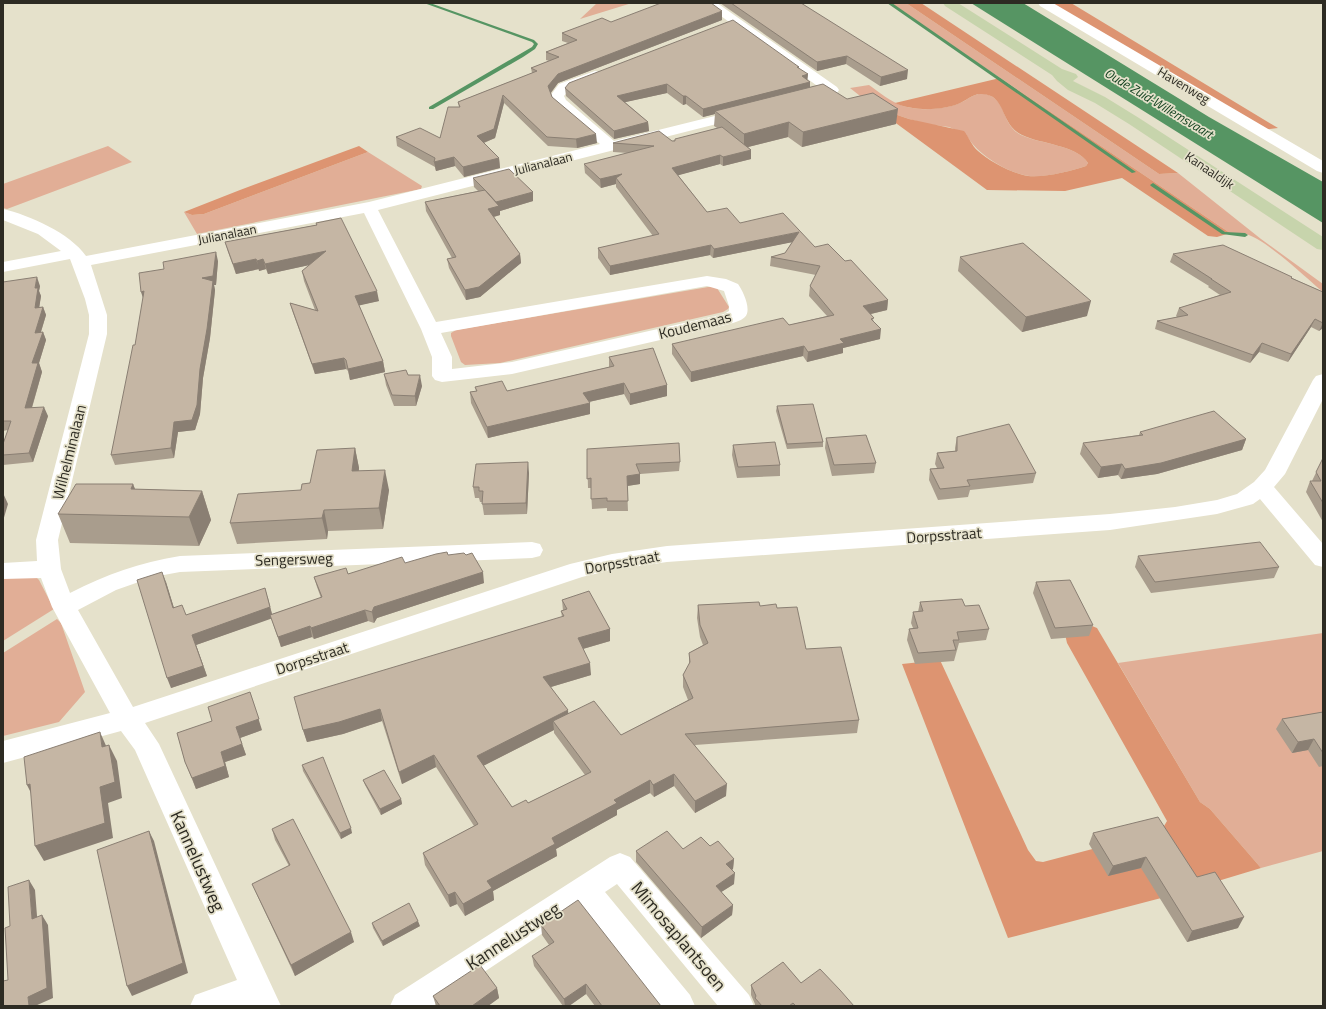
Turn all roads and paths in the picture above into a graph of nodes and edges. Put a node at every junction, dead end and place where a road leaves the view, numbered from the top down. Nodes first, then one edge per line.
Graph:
1 (709, 3) edge
2 (949, 3) edge
3 (1044, 3) edge
4 (734, 21) junction
5 (720, 26) edge
6 (608, 70) edge
7 (813, 95) edge
8 (761, 108) edge
9 (611, 146) junction
10 (1323, 168) edge
11 (369, 207) junction
12 (3, 214) edge
13 (1323, 245) edge
14 (78, 258) junction
15 (3, 267) edge
16 (430, 329) junction
17 (1323, 380) edge
18 (1262, 487) junction
19 (532, 550) dead end
20 (1323, 559) edge
21 (49, 569) junction
22 (3, 571) edge
23 (64, 607) junction
24 (127, 718) junction
25 (3, 752) edge
26 (620, 866) joint
27 (585, 889) junction
28 (261, 997) edge
29 (206, 1006) edge
30 (406, 1006) edge
31 (679, 1006) edge
32 (738, 1006) edge

1 - 4 street
2 - 13 main road, Kanaaldijk
3 - 10 street, Havenweg
4 - 5 street
4 - 7 street
6 - 9 street
8 - 9 street, Julianalaan
9 - 11 street, Julianalaan
11 - 14 street, Julianalaan
11 - 16 street, Koudemaas
12 - 14 street
14 - 15 street, Julianalaan
14 - 21 street, Wilhelminalaan
16 - 16 street, Koudemaas
17 - 18 street, Dorpsstraat
18 - 20 street
18 - 24 street, Dorpsstraat
19 - 23 street, Sengersweg
21 - 22 street
21 - 23 street, Wilhelminalaan
23 - 24 street, Wilhelminalaan
24 - 25 street, Dorpsstraat
24 - 28 street, Kannelustweg
26 - 27 street, Kannelustweg
26 - 32 street, Mimosaplantsoen
27 - 30 street, Kannelustweg
27 - 31 street
28 - 29 street

